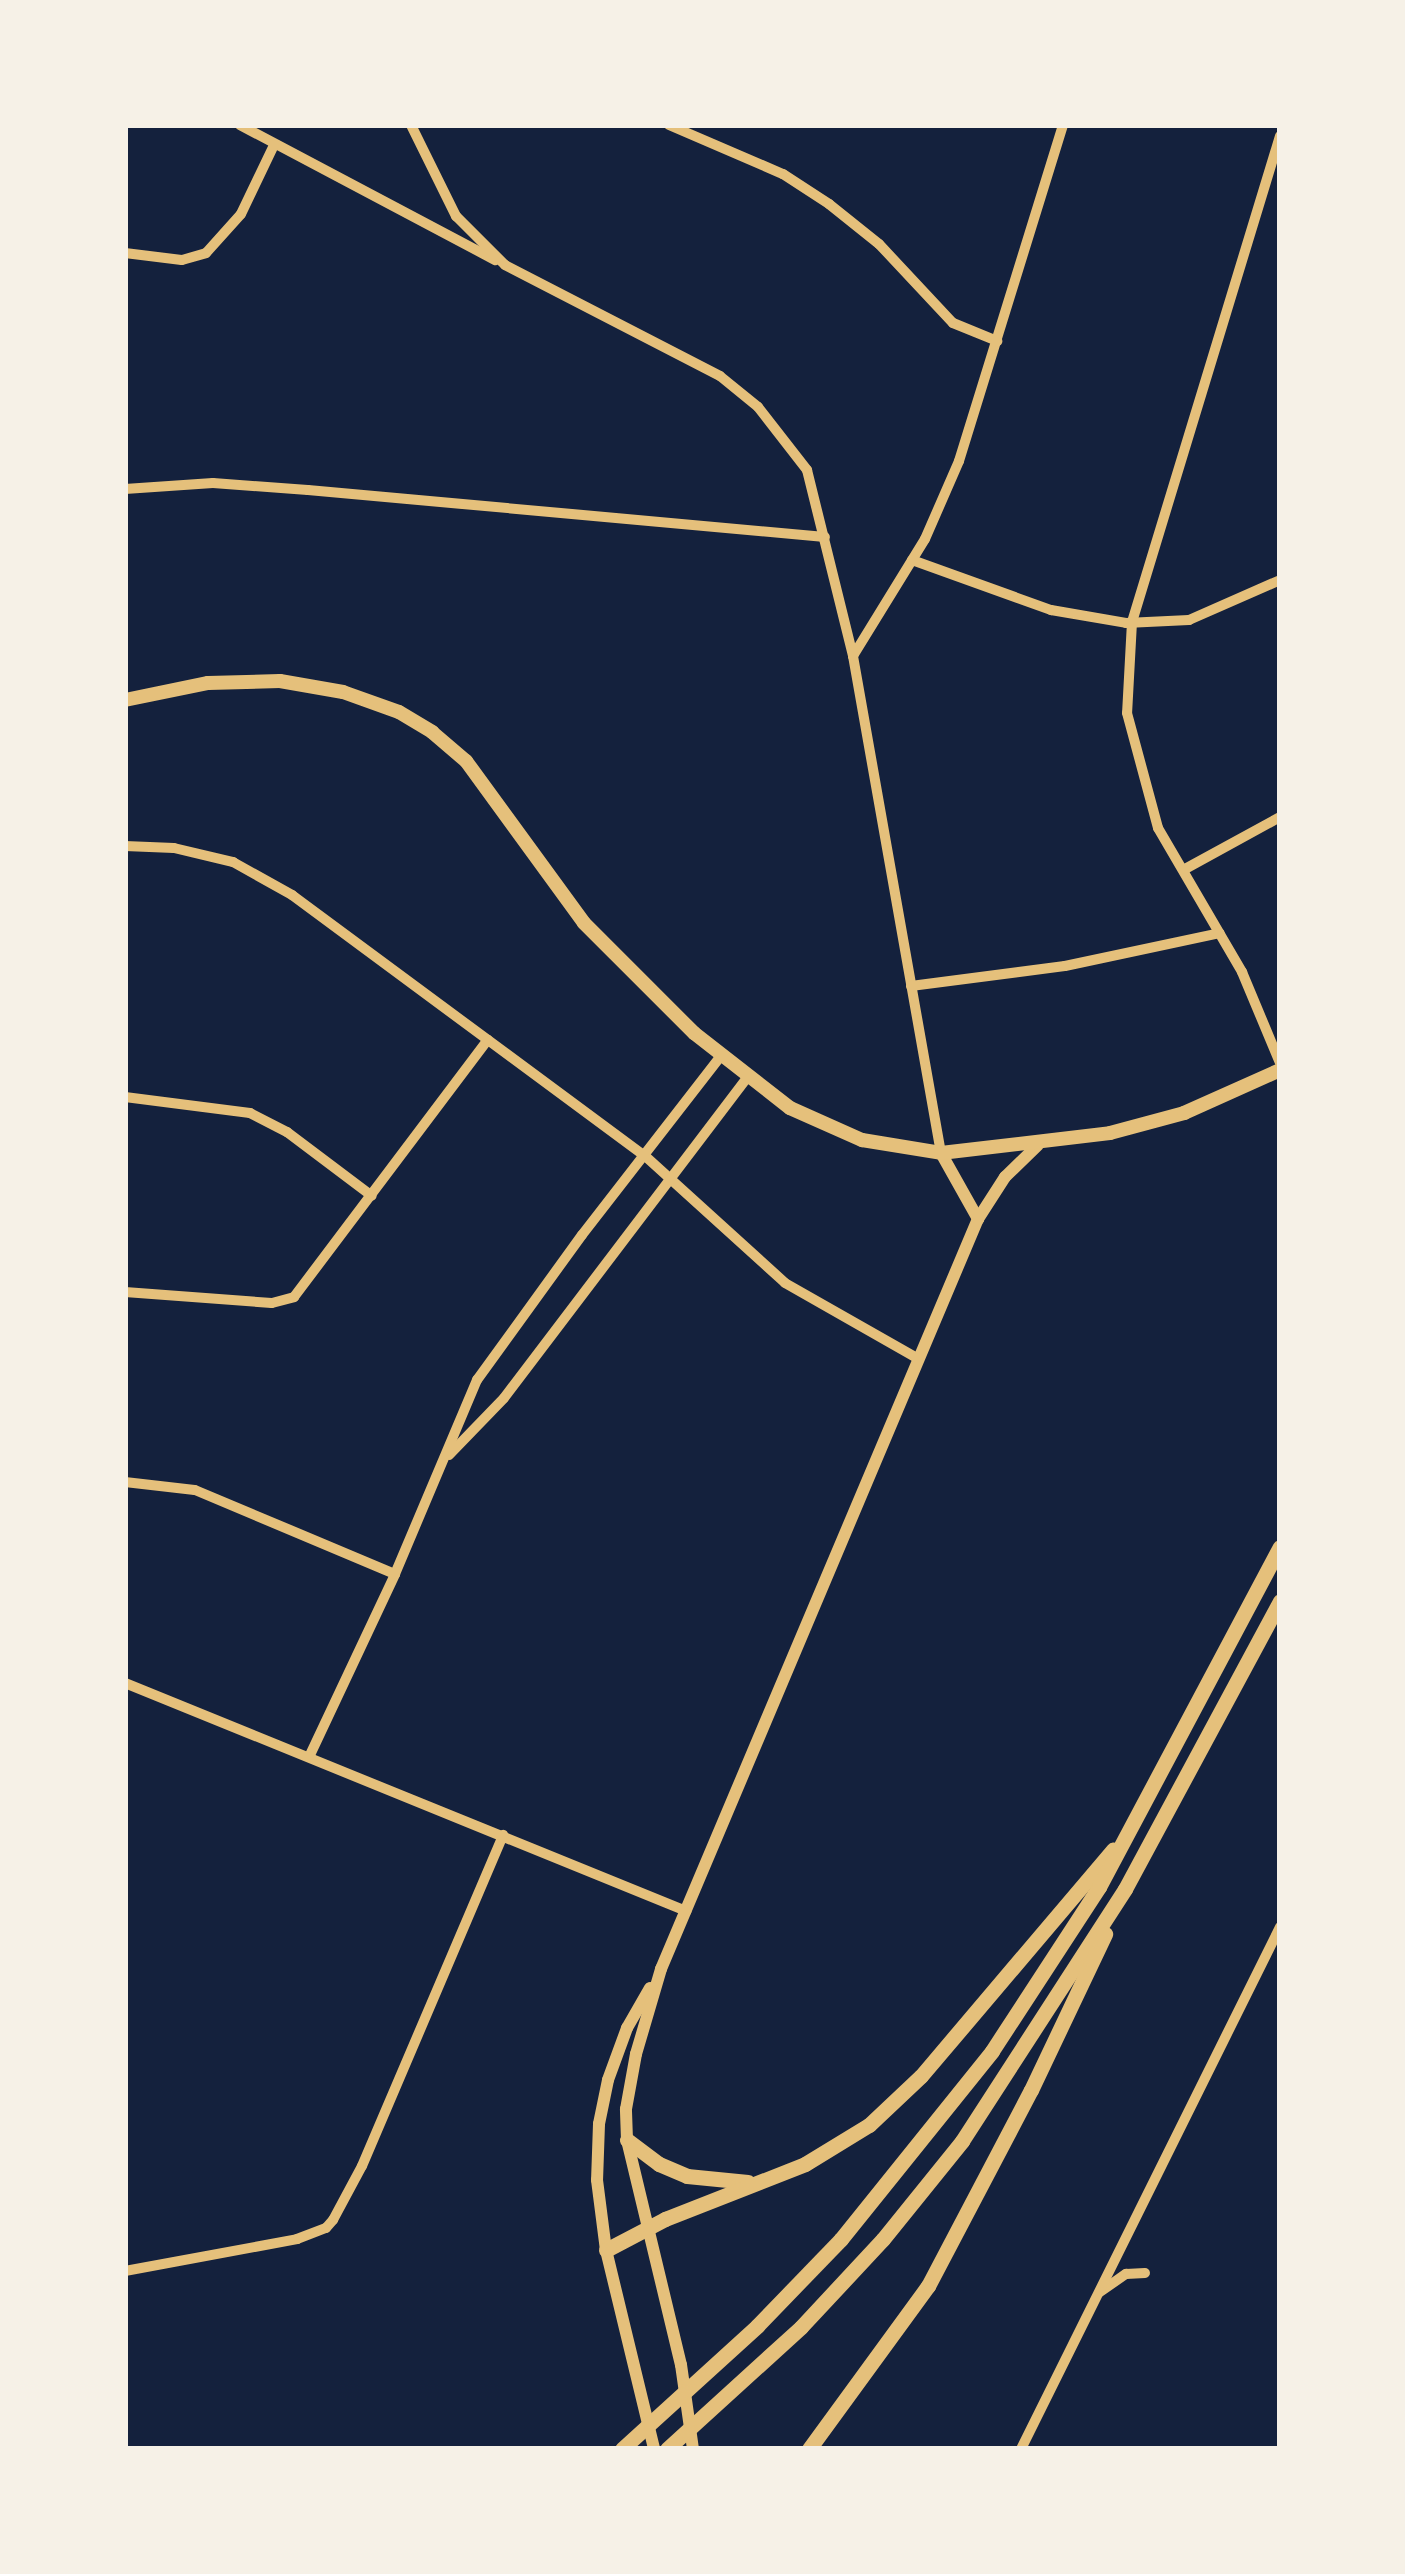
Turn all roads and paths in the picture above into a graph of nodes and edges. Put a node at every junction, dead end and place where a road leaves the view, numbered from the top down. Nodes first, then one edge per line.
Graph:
1 (240, 125) edge
2 (411, 125) edge
3 (669, 125) edge
4 (1062, 125) edge
5 (1280, 136) edge
6 (274, 145) junction
7 (125, 253) edge
8 (505, 265) junction
9 (997, 341) junction
10 (125, 489) edge
11 (826, 537) junction
12 (912, 560) junction
13 (1280, 580) edge
14 (1132, 622) junction
15 (853, 656) junction
16 (125, 700) edge
17 (1280, 817) edge
18 (125, 846) edge
19 (1185, 870) junction
20 (1220, 932) junction
21 (911, 986) junction
22 (488, 1040) junction
23 (721, 1056) junction
24 (1280, 1066) edge
25 (747, 1078) junction
26 (125, 1096) edge
27 (1038, 1144) junction
28 (941, 1153) junction
29 (644, 1155) junction
30 (669, 1180) junction
31 (372, 1196) junction
32 (978, 1219) junction
33 (125, 1292) edge
34 (919, 1359) junction
35 (445, 1460) junction
36 (125, 1482) edge
37 (1280, 1547) edge
38 (395, 1574) junction
39 (1280, 1601) edge
40 (125, 1683) edge
41 (310, 1755) junction
42 (1132, 1828) junction
43 (503, 1835) junction
44 (1125, 1888) junction
45 (686, 1910) junction
46 (1280, 1927) edge
47 (662, 1969) junction
48 (627, 2140) junction
49 (762, 2182) junction
50 (647, 2229) junction
51 (606, 2250) junction
52 (125, 2270) edge
53 (1145, 2273) dead end
54 (1100, 2292) junction
55 (686, 2393) junction
56 (648, 2426) junction
57 (691, 2429) junction
58 (622, 2449) edge
59 (654, 2449) edge
60 (667, 2449) edge
61 (694, 2449) edge
62 (809, 2449) edge
63 (1021, 2449) edge

1 - 6 street
2 - 8 street
3 - 9 street
4 - 9 street
5 - 14 street
6 - 7 street
6 - 8 street
8 - 11 street
9 - 12 street
10 - 11 street
11 - 15 street
12 - 14 street
12 - 15 street
13 - 14 street
14 - 19 street
15 - 21 street
16 - 23 main road
17 - 19 street
18 - 22 street
19 - 20 street
20 - 21 street
20 - 24 street
21 - 28 street
22 - 29 street
22 - 31 street
23 - 25 main road
23 - 29 street
24 - 27 main road
25 - 28 main road
25 - 30 street
26 - 31 street
27 - 28 main road
27 - 32 street
28 - 32 street
29 - 30 street
29 - 35 street
30 - 34 street
30 - 35 street
31 - 33 street
32 - 34 street
34 - 45 street
35 - 38 street
36 - 38 street
37 - 42 main road
38 - 41 street
39 - 44 main road
40 - 41 street
41 - 43 street
42 - 49 main road
42 - 55 main road
43 - 45 street
43 - 52 street
44 - 57 main road
44 - 62 main road
45 - 47 street
46 - 54 street
47 - 48 street
47 - 51 street
48 - 49 main road
48 - 50 street
49 - 50 main road
50 - 51 main road
50 - 55 street
51 - 56 street
53 - 54 street
54 - 63 street
55 - 56 main road
55 - 57 street
56 - 58 main road
56 - 59 street
57 - 60 main road
57 - 61 street

